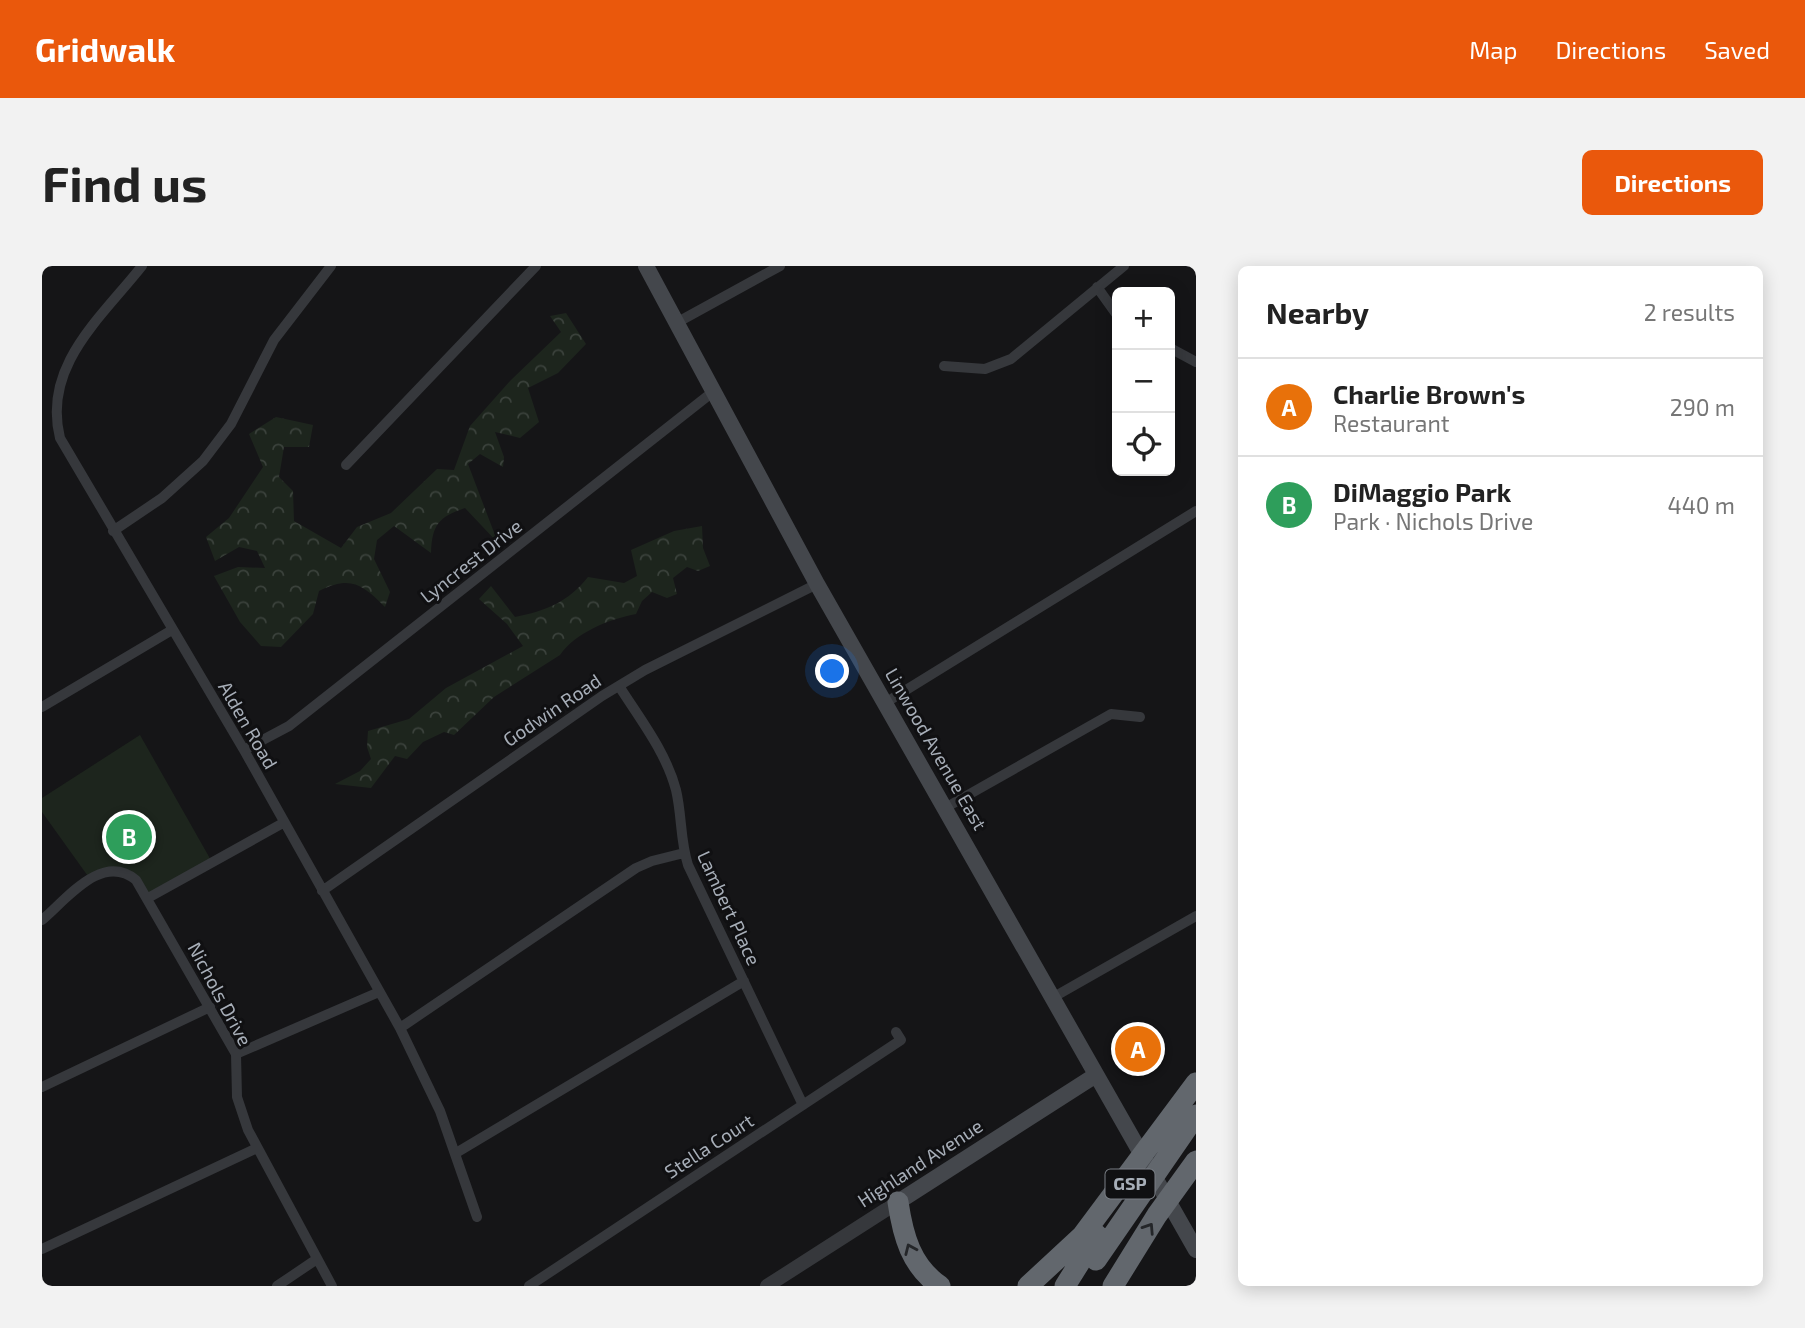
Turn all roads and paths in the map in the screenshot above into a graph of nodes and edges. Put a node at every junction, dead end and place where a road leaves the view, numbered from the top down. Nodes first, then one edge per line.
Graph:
1 (142, 266) edge
2 (331, 266) edge
3 (536, 266) edge
4 (646, 266) edge
5 (780, 266) edge
6 (1124, 266) edge
7 (1097, 287) junction
8 (1112, 307) edge
9 (678, 323) junction
10 (1174, 350) edge
11 (1196, 362) edge
12 (944, 366) dead end
13 (714, 391) junction
14 (346, 465) dead end
15 (1196, 511) edge
16 (113, 531) junction
17 (817, 584) junction
18 (172, 630) junction
19 (619, 686) junction
20 (885, 703) junction
21 (42, 707) edge
22 (1140, 716) dead end
23 (244, 750) junction
24 (945, 807) junction
25 (283, 823) junction
26 (684, 853) junction
27 (322, 891) junction
28 (148, 898) junction
29 (1196, 916) edge
30 (42, 920) edge
31 (744, 981) junction
32 (379, 992) junction
33 (1052, 998) junction
34 (210, 1007) junction
35 (400, 1028) junction
36 (896, 1032) dead end
37 (236, 1054) junction
38 (1096, 1075) junction
39 (1196, 1084) edge
40 (42, 1087) edge
41 (803, 1105) junction
42 (1196, 1115) edge
43 (257, 1148) junction
44 (456, 1153) junction
45 (1196, 1161) edge
46 (898, 1202) junction
47 (477, 1217) dead end
48 (1194, 1246) edge
49 (42, 1249) edge
50 (317, 1259) junction
51 (277, 1286) edge
52 (332, 1286) edge
53 (529, 1286) edge
54 (767, 1286) edge
55 (940, 1286) edge
56 (1028, 1286) edge
57 (1065, 1286) edge
58 (1080, 1286) edge
59 (1113, 1286) edge

1 - 16 street, Alden Road
2 - 16 street
3 - 14 street
4 - 9 main road, Linwood Avenue East
5 - 9 street
6 - 7 street
7 - 8 street
7 - 12 street
9 - 13 main road, Linwood Avenue East
10 - 11 street
13 - 17 main road, Linwood Avenue East
13 - 23 street, Lyncrest Drive
15 - 20 street
16 - 18 street, Alden Road
17 - 19 street, Godwin Road
17 - 20 main road, Linwood Avenue East
18 - 21 street
18 - 23 street, Alden Road
19 - 26 street, Lambert Place
19 - 27 street, Godwin Road
20 - 24 main road, Linwood Avenue East
22 - 24 street
23 - 25 street, Alden Road
24 - 33 main road, Linwood Avenue East
25 - 27 street, Alden Road
25 - 28 street
26 - 31 street, Lambert Place
26 - 35 street
27 - 32 street, Alden Road
28 - 30 street, Nichols Drive
28 - 34 street, Nichols Drive
29 - 33 street
31 - 41 street, Lambert Place
31 - 44 street
32 - 35 street, Alden Road
32 - 37 street
33 - 38 main road, Linwood Avenue East
34 - 37 street, Nichols Drive
34 - 40 street
35 - 44 street, Alden Road
36 - 41 street, Stella Court
37 - 43 street, Nichols Drive
38 - 46 main road, Highland Avenue
38 - 48 main road, Linwood Avenue East
39 - 56 highway
39 - 57 highway, GSP
41 - 53 street, Stella Court
42 - 58 highway, GSP
43 - 49 street
43 - 50 street, Nichols Drive
44 - 47 street, Alden Road
59 -> 45 highway, GSP
46 - 54 street, Highland Avenue
55 -> 46 highway
50 - 51 street
50 - 52 street, Nichols Drive

